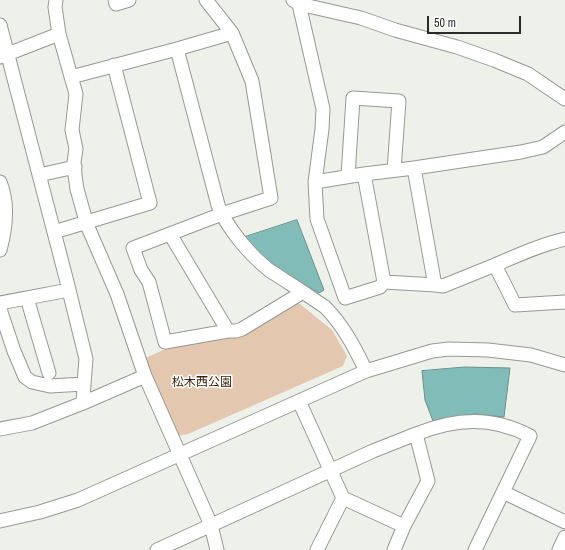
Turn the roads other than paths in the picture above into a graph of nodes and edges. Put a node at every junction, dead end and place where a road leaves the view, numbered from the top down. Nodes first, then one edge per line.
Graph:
1 (56, 0) edge
2 (115, 0) edge
3 (129, 0) edge
4 (206, 0) edge
5 (296, 2) edge
6 (0, 25) edge
7 (232, 33) junction
8 (59, 34) junction
9 (177, 49) junction
10 (4, 56) edge
11 (114, 65) junction
12 (71, 77) junction
13 (565, 99) edge
14 (565, 132) edge
15 (75, 167) junction
16 (414, 168) junction
17 (394, 170) junction
18 (364, 174) junction
19 (39, 175) junction
20 (348, 176) junction
21 (0, 182) edge
22 (315, 182) junction
23 (222, 214) junction
24 (86, 222) junction
25 (54, 232) junction
26 (170, 234) junction
27 (565, 239) edge
28 (0, 250) edge
29 (495, 265) junction
30 (384, 282) junction
31 (436, 285) junction
32 (69, 290) junction
33 (303, 292) junction
34 (27, 298) junction
35 (0, 302) edge
36 (565, 302) edge
37 (0, 309) edge
38 (228, 331) junction
39 (565, 365) edge
40 (366, 371) junction
41 (49, 373) dead end
42 (145, 376) junction
43 (84, 384) junction
44 (299, 401) junction
45 (83, 403) junction
46 (0, 429) edge
47 (416, 434) junction
48 (180, 455) junction
49 (331, 471) junction
50 (503, 492) junction
51 (343, 498) junction
52 (0, 521) edge
53 (565, 522) edge
54 (211, 525) junction
55 (404, 526) junction
56 (565, 537) edge
57 (157, 550) edge
58 (216, 550) edge
59 (317, 550) edge
60 (394, 550) edge
61 (475, 550) edge
62 (559, 550) edge

1 - 8 street
2 - 3 street
4 - 7 street
5 - 13 street
5 - 22 street
6 - 10 street
7 - 9 street
7 - 23 street
8 - 10 street
8 - 12 street
9 - 11 street
9 - 23 street
10 - 19 street
11 - 12 street
11 - 24 street
12 - 15 street
14 - 16 street
15 - 19 street
15 - 24 street
16 - 17 street
16 - 31 street
17 - 18 street
17 - 20 street
18 - 20 street
18 - 30 street
19 - 25 street
20 - 22 street
21 - 28 street
22 - 30 street
23 - 26 street
23 - 33 street
24 - 25 street
24 - 42 street
25 - 32 street
26 - 38 street
26 - 38 street
27 - 29 street
29 - 31 street
29 - 36 street
30 - 31 street
32 - 34 street
32 - 43 street
33 - 38 street
33 - 40 street
34 - 35 street
34 - 41 street
37 - 43 street
39 - 40 street
40 - 44 street
42 - 45 street
42 - 48 street
43 - 45 street
44 - 48 street
44 - 49 street
45 - 46 street
47 - 49 street
47 - 50 street
47 - 55 street
48 - 52 street
48 - 54 street
49 - 51 street
49 - 54 street
50 - 53 street
50 - 61 street
51 - 55 street
51 - 59 street
54 - 57 street
54 - 58 street
55 - 60 street
56 - 62 street

